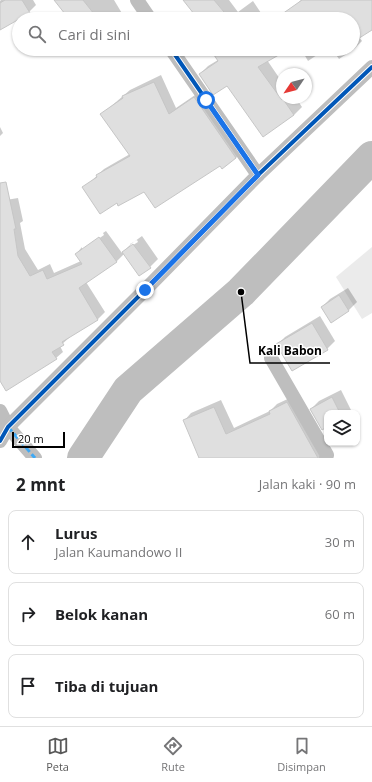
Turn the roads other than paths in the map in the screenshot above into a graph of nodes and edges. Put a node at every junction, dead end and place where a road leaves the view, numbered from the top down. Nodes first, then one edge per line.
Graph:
1 (137, 0) edge
2 (145, 12) edge
3 (176, 56) edge
4 (372, 67) edge
5 (258, 175) junction
6 (271, 358) dead end
7 (0, 411) edge
8 (12, 432) junction
9 (0, 440) edge
10 (35, 458) edge
11 (326, 458) edge

1 - 2 street
3 - 5 street
4 - 5 street
5 - 8 street
6 - 11 street
7 - 8 street
8 - 9 street
8 - 10 street

